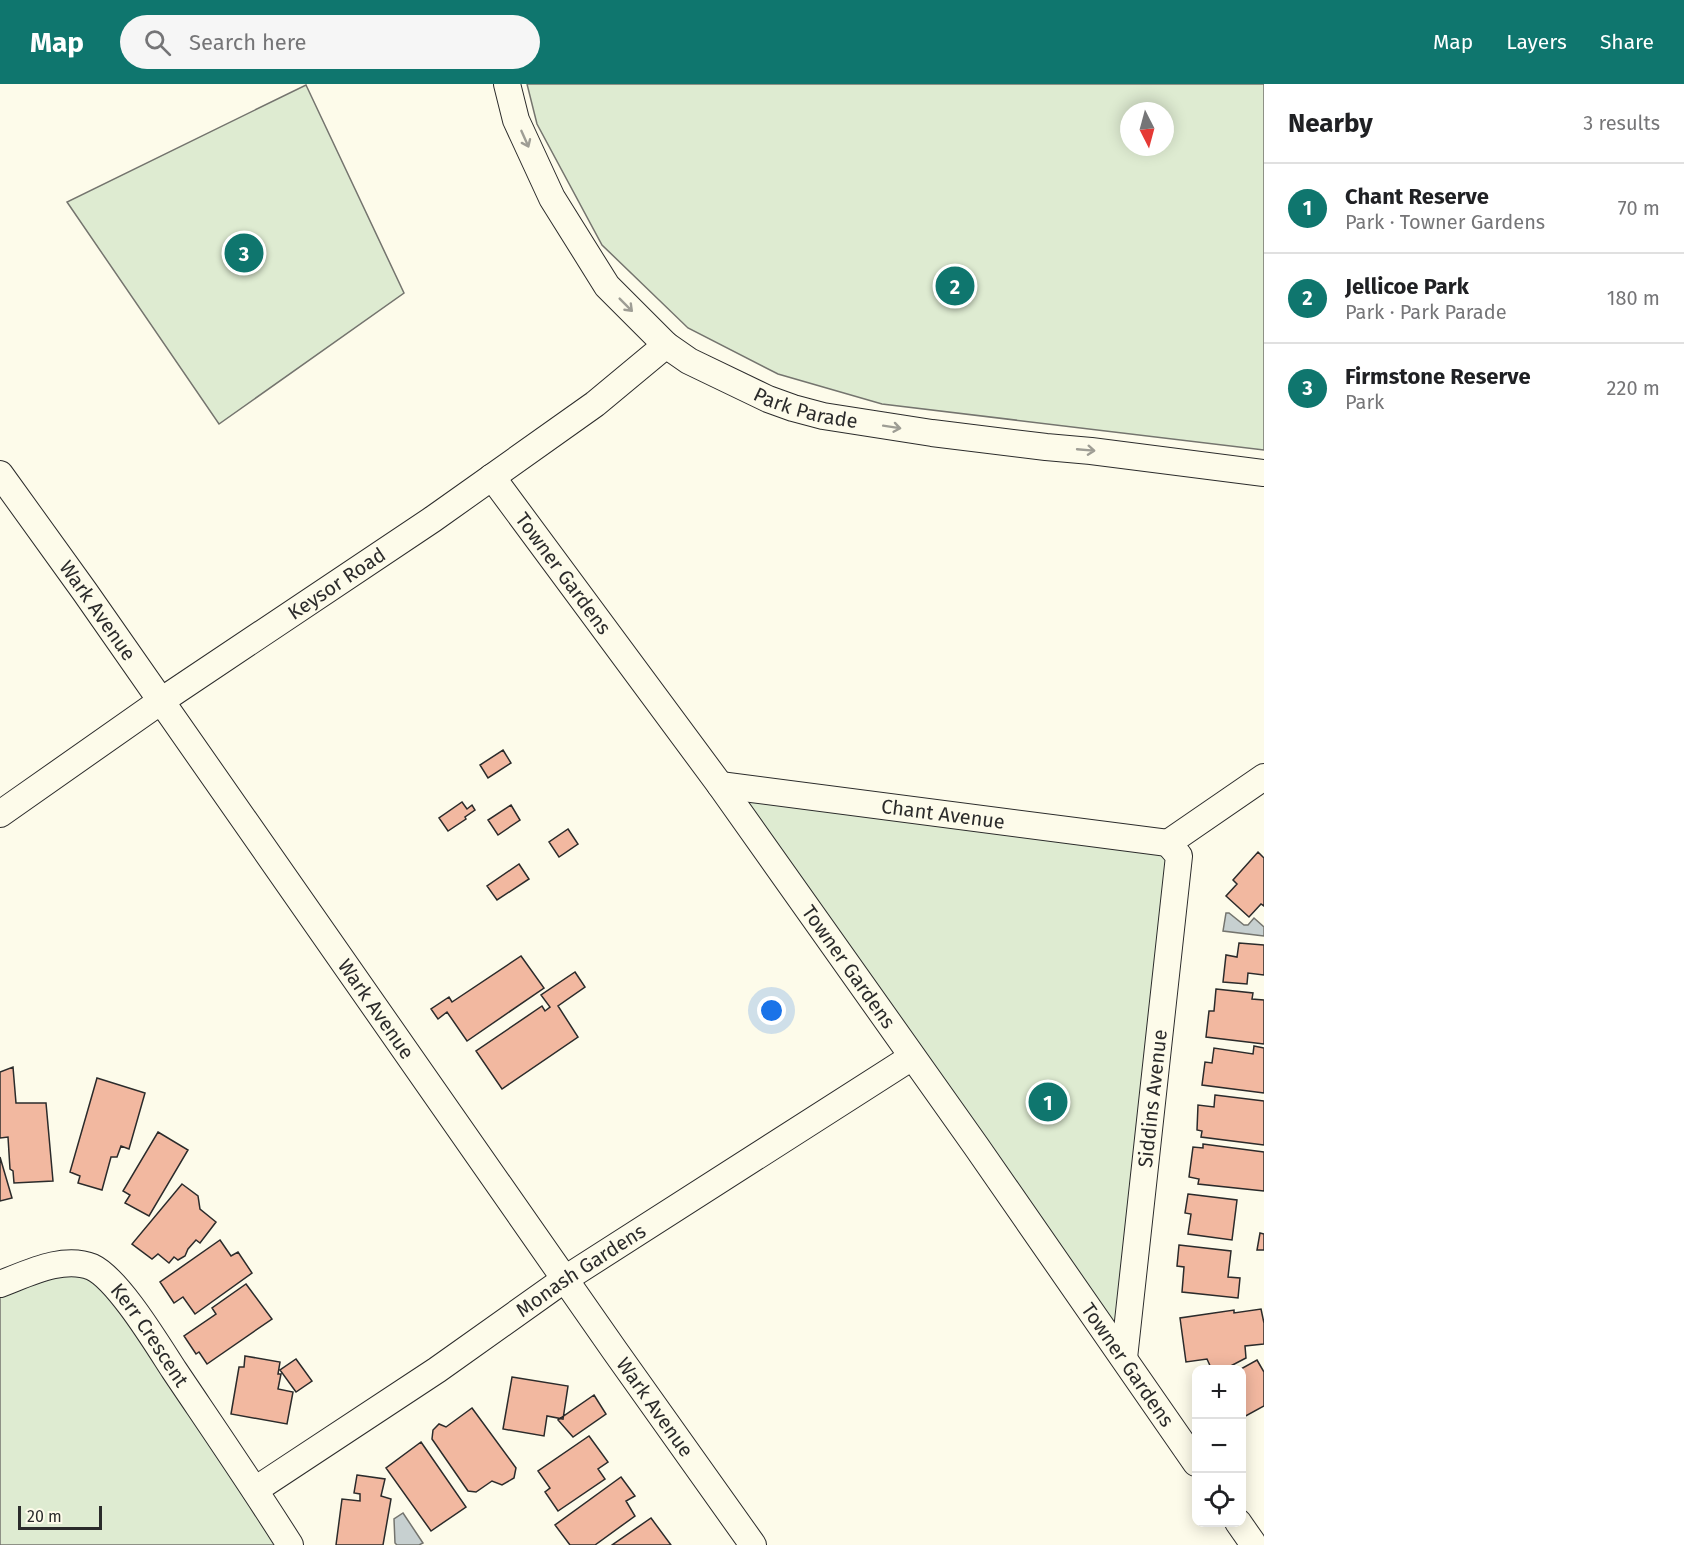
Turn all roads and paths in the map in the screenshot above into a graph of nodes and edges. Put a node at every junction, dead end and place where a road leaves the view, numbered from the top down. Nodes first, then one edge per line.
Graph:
1 (507, 84) edge
2 (666, 345) junction
3 (1264, 473) edge
4 (0, 474) edge
5 (492, 477) junction
6 (161, 701) junction
7 (1264, 777) edge
8 (720, 785) junction
9 (0, 814) edge
10 (1168, 843) junction
11 (912, 1057) junction
12 (565, 1279) junction
13 (0, 1284) edge
14 (1124, 1358) junction
15 (1192, 1456) edge
16 (255, 1490) junction
17 (1241, 1527) edge
18 (290, 1545) edge
19 (753, 1545) edge
20 (1254, 1545) edge

1 -> 2 street, Park Parade
2 -> 3 street, Park Parade
2 - 5 street, Keysor Road
4 - 6 street, Wark Avenue
5 - 6 street, Keysor Road
5 - 8 street, Towner Gardens
6 - 9 street, Keysor Road
6 - 12 street, Wark Avenue
7 - 10 street
8 - 10 street, Chant Avenue
8 - 11 street, Towner Gardens
10 - 14 street, Siddins Avenue
11 - 12 street, Monash Gardens
11 - 14 street, Towner Gardens
12 - 16 street, Monash Gardens
12 - 19 street, Wark Avenue
13 - 16 street, Kerr Crescent
14 - 15 street, Towner Gardens
16 - 18 street, Kerr Crescent
17 - 20 street

